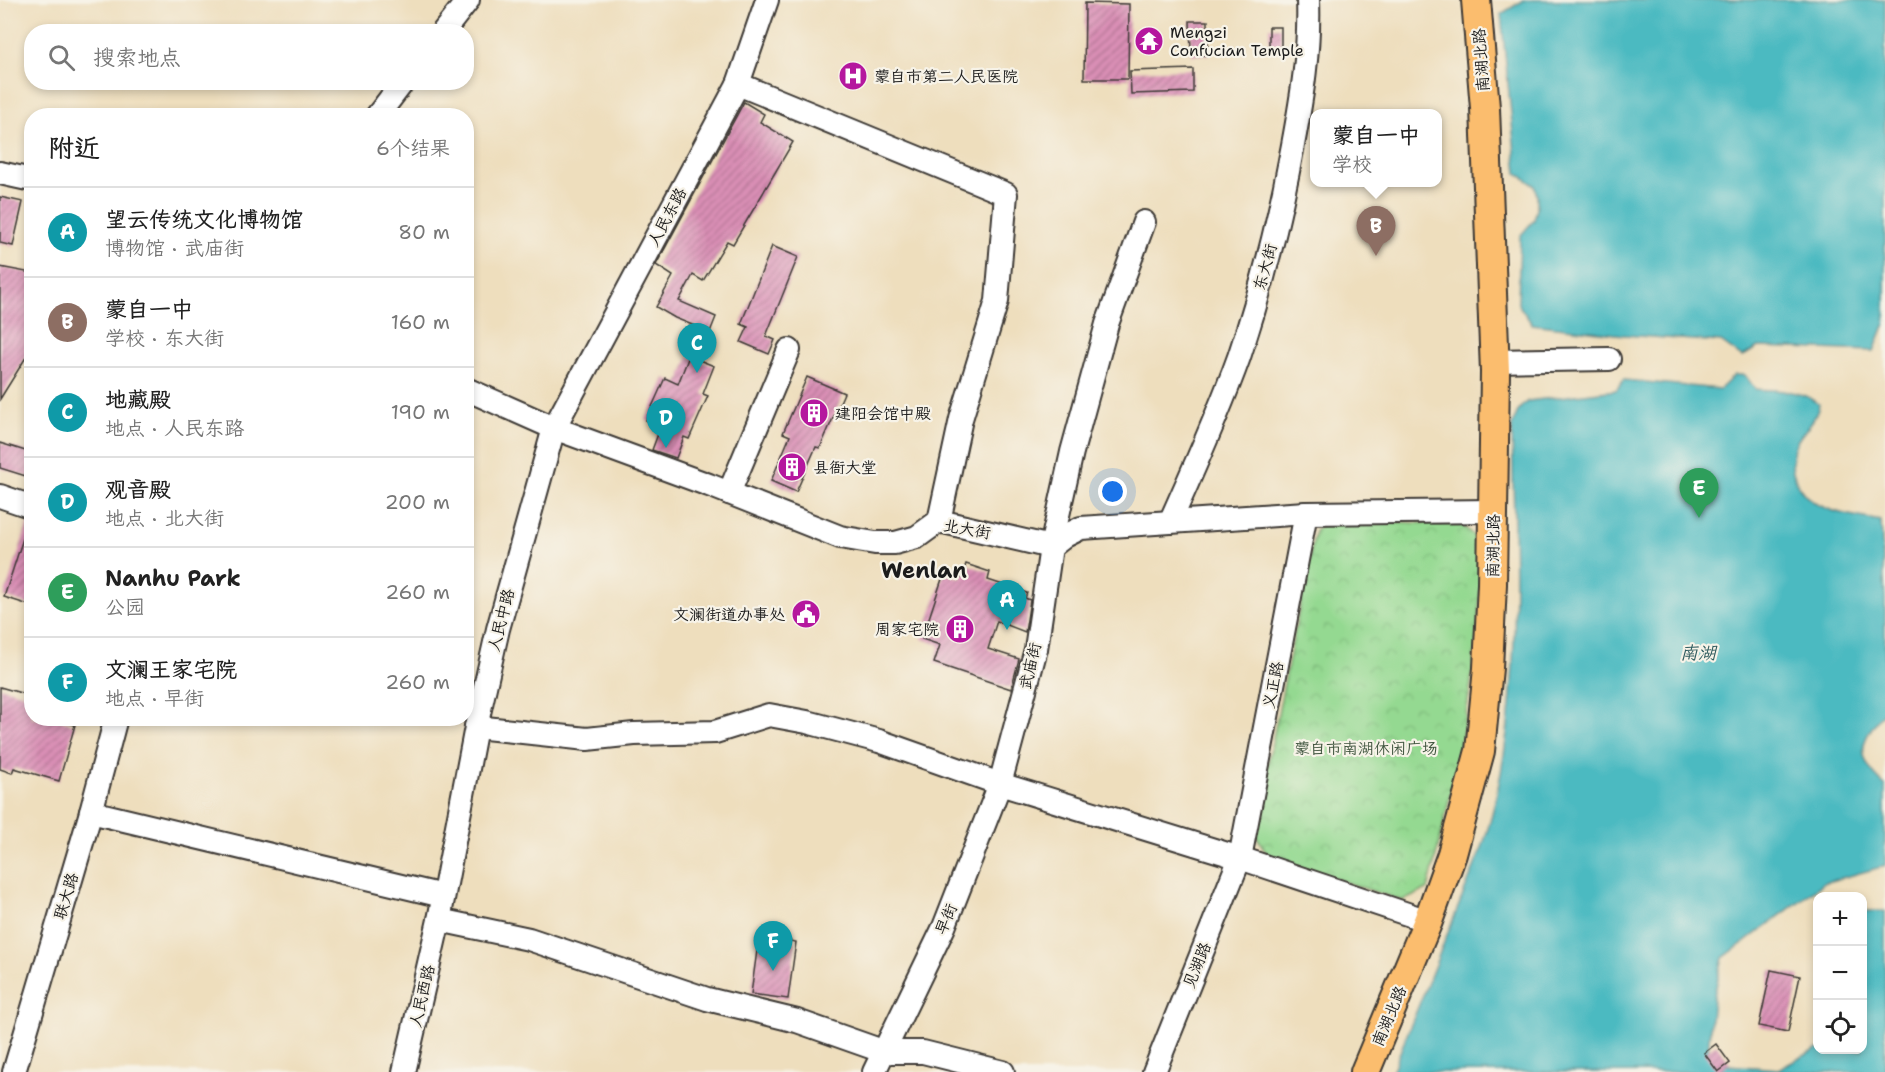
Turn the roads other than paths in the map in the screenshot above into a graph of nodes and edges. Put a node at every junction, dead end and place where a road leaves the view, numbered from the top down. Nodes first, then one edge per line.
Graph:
1 (468, 0) edge
2 (767, 0) edge
3 (1308, 0) edge
4 (1476, 0) edge
5 (449, 24) edge
6 (738, 84) junction
7 (397, 90) edge
8 (383, 108) edge
9 (0, 173) edge
10 (24, 178) edge
11 (1144, 222) dead end
12 (789, 350) dead end
13 (1609, 359) dead end
14 (1495, 361) junction
15 (474, 393) edge
16 (554, 428) junction
17 (729, 493) junction
18 (0, 496) edge
19 (24, 504) edge
20 (1494, 511) junction
21 (1306, 513) junction
22 (939, 521) junction
23 (1170, 522) junction
24 (1051, 547) junction
25 (114, 726) edge
26 (476, 727) junction
27 (1000, 784) junction
28 (91, 812) junction
29 (1240, 858) junction
30 (443, 896) junction
31 (439, 920) junction
32 (1428, 921) junction
33 (885, 1052) junction
34 (14, 1072) edge
35 (404, 1072) edge
36 (874, 1072) edge
37 (1003, 1072) edge
38 (1154, 1072) edge
39 (1365, 1072) edge

1 - 5 street
2 - 6 street, 人民东路
3 - 23 street, 东大街
4 - 14 main road, 南湖北路
6 - 16 street, 人民东路
6 - 22 street
7 - 8 street
9 - 10 street
11 - 24 street, 武庙街
12 - 17 street
13 - 14 street
14 - 20 main road, 南湖北路
15 - 16 street, 北大街
16 - 17 street, 北大街
16 - 26 street, 人民中路
17 - 22 street, 北大街
18 - 19 street
20 - 21 street
20 - 32 main road, 南湖北路
21 - 23 street
21 - 29 street, 义正路
22 - 24 street, 北大街
23 - 24 street
24 - 27 street, 武庙街
25 - 28 street, 联大路
26 - 27 street
26 - 30 street, 人民中路
27 - 29 street
27 - 33 street, 早街
28 - 30 street
28 - 34 street, 联大路
29 - 32 street
29 - 38 street, 见湖路
30 - 31 street, 人民中路
31 - 33 street
31 - 35 street, 人民西路
32 - 39 main road, 南湖北路
33 - 36 street, 早街
33 - 37 street

